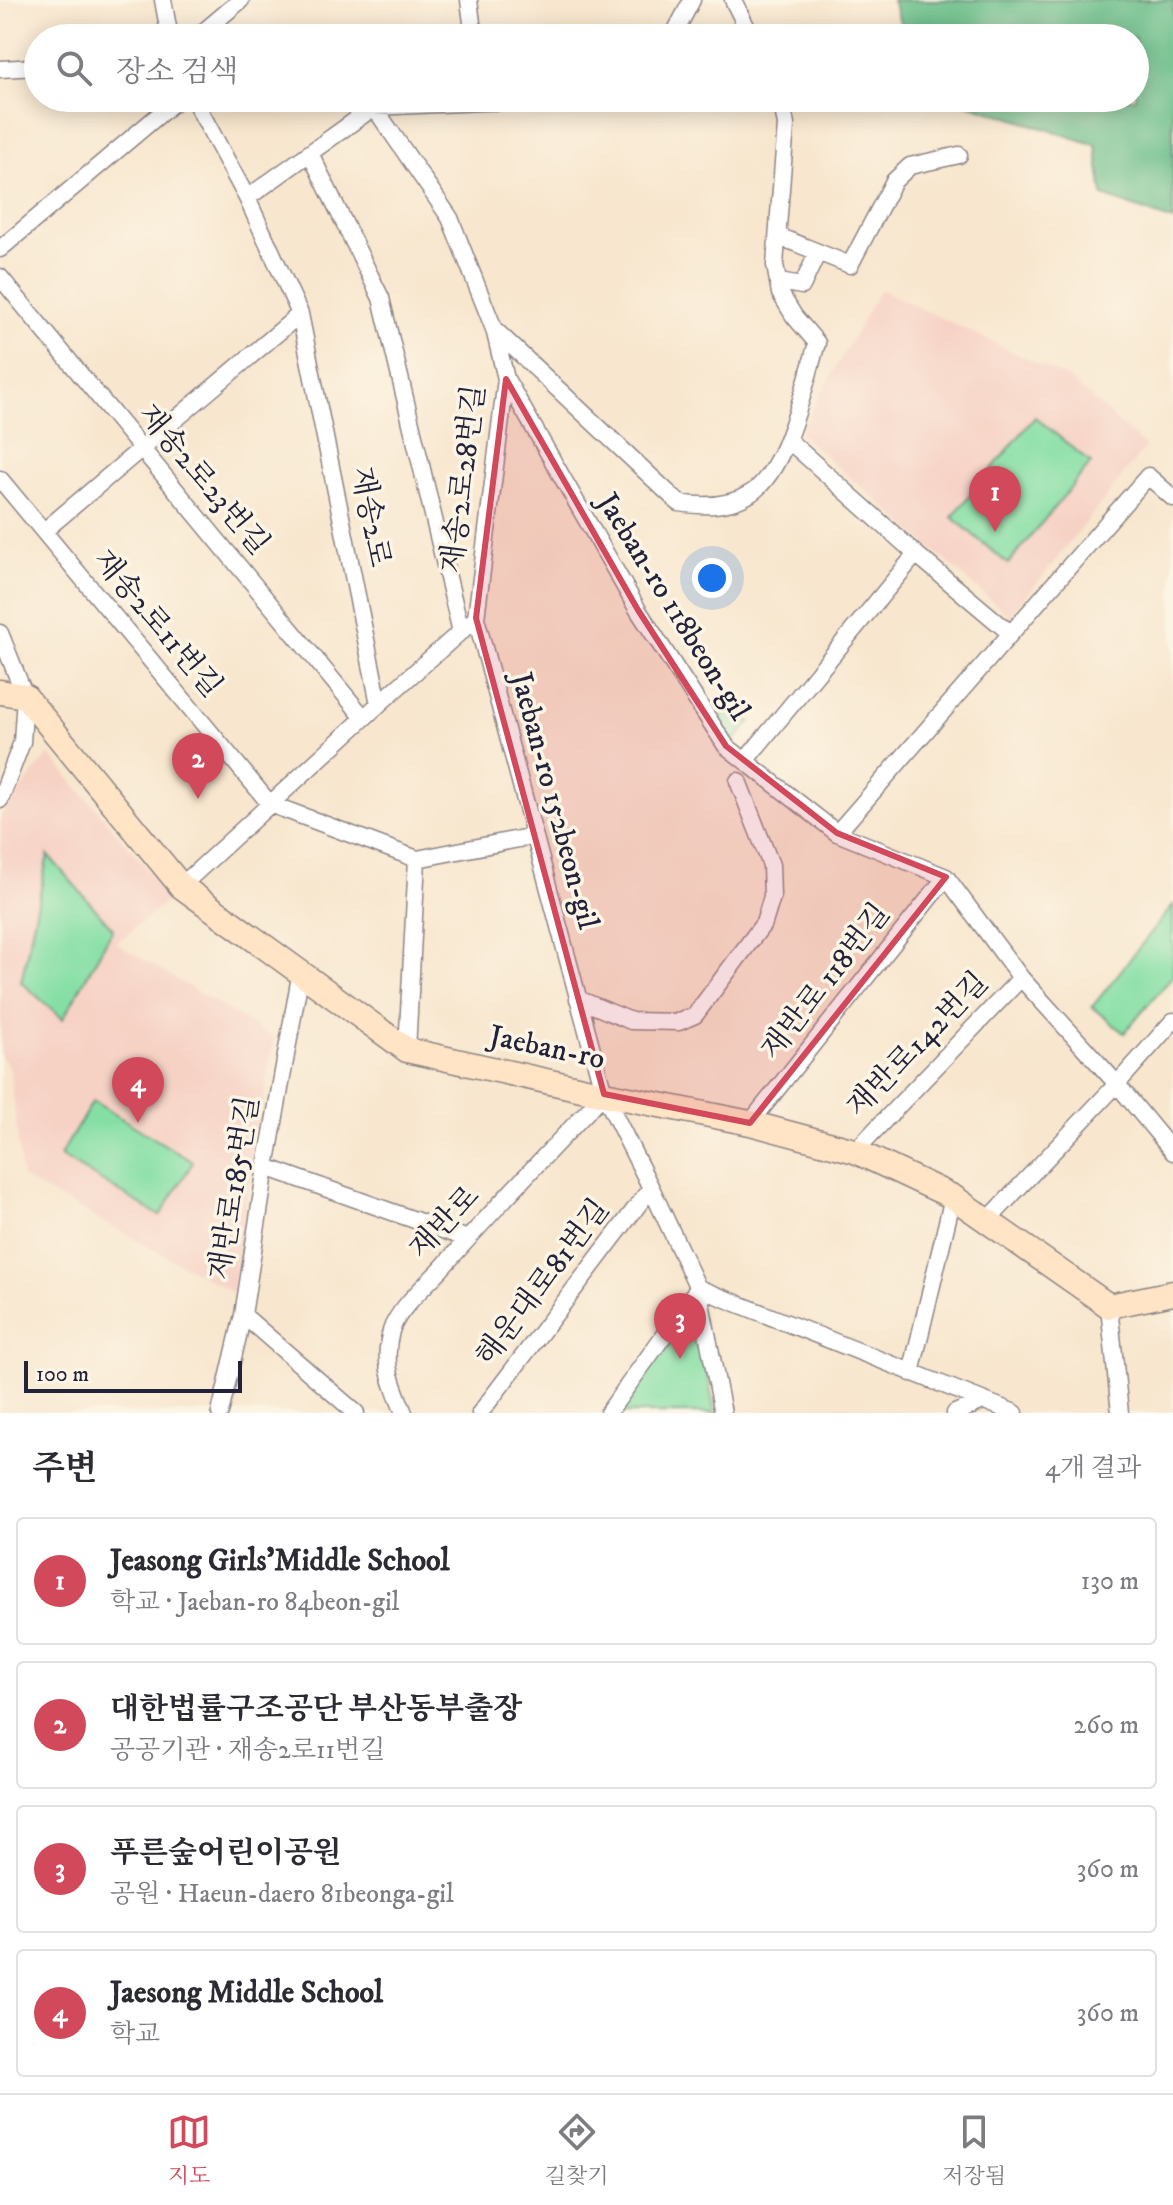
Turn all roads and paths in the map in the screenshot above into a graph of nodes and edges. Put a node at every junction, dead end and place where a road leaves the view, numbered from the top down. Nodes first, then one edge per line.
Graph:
1 (163, 0) edge
2 (241, 0) edge
3 (469, 0) edge
4 (692, 0) edge
5 (733, 0) edge
6 (167, 24) edge
7 (213, 24) edge
8 (472, 24) edge
9 (679, 24) edge
10 (745, 24) edge
11 (24, 68) edge
12 (0, 69) edge
13 (162, 112) edge
14 (201, 112) edge
15 (367, 112) edge
16 (377, 112) edge
17 (784, 112) edge
18 (310, 153) junction
19 (959, 155) dead end
20 (247, 198) junction
21 (778, 236) junction
22 (0, 249) edge
23 (818, 252) junction
24 (0, 277) edge
25 (779, 282) junction
26 (300, 314) junction
27 (494, 329) junction
28 (506, 379) junction
29 (787, 439) junction
30 (142, 449) junction
31 (0, 479) edge
32 (1173, 498) edge
33 (44, 531) junction
34 (916, 554) junction
35 (476, 618) junction
36 (461, 632) junction
37 (0, 633) edge
38 (1010, 633) junction
39 (0, 692) edge
40 (25, 696) junction
41 (379, 704) junction
42 (364, 718) junction
43 (745, 761) junction
44 (738, 781) dead end
45 (0, 800) edge
46 (270, 804) junction
47 (837, 833) junction
48 (534, 836) junction
49 (417, 859) junction
50 (946, 877) junction
51 (181, 886) junction
52 (301, 971) junction
53 (1021, 978) junction
54 (578, 999) junction
55 (1173, 1021) edge
56 (407, 1050) junction
57 (1117, 1084) junction
58 (604, 1094) junction
59 (750, 1123) junction
60 (855, 1151) junction
61 (1173, 1152) edge
62 (266, 1167) junction
63 (651, 1188) junction
64 (953, 1197) junction
65 (988, 1220) junction
66 (468, 1239) junction
67 (698, 1288) junction
68 (1173, 1293) edge
69 (1109, 1306) junction
70 (243, 1315) junction
71 (911, 1373) junction
72 (983, 1401) junction
73 (220, 1413) edge
74 (356, 1413) edge
75 (404, 1413) edge
76 (480, 1413) edge
77 (608, 1413) edge
78 (723, 1413) edge
79 (955, 1413) edge
80 (1015, 1413) edge
81 (1120, 1413) edge

1 - 6 street
2 - 7 street
3 - 8 street
4 - 9 street
5 - 10 street
11 - 12 street
13 - 22 street
14 - 20 street, 재송2로
15 - 18 street
16 - 27 street, 재송2로28번길
17 - 21 street
18 - 20 street
18 - 36 street
19 - 23 street
20 - 26 street, 재송2로
21 - 23 street
21 - 25 street
23 - 25 street
24 - 30 street, 재송2로23번길
25 - 29 street
26 - 30 street
26 - 41 street, 재송2로
27 - 28 street, 재송2로28번길
27 - 29 street
28 - 35 street, 재송2로28번길
28 - 43 street, Jaeban-ro 118beon-gil
29 - 34 street
30 - 33 street
30 - 42 street, 재송2로23번길
31 - 33 street, 재송2로11번길
32 - 38 street
33 - 46 street, 재송2로11번길
34 - 38 street
34 - 43 street
35 - 36 street, 재송2로28번길
35 - 48 street, Jaeban-ro 152beon-gil
36 - 41 street, 재송2로28번길
37 - 40 street
38 - 47 street
39 - 40 main road
40 - 45 street
40 - 51 main road, Jaeban-ro
41 - 42 street
42 - 46 street
43 - 47 street, Jaeban-ro 118beon-gil
44 - 54 street
46 - 49 street
46 - 51 street
47 - 50 street, Jaeban-ro 118beon-gil
48 - 49 street
48 - 54 street, Jaeban-ro 152beon-gil
49 - 56 street
50 - 53 street
50 - 59 street, 재반로 118번길
51 - 52 main road, Jaeban-ro
52 - 56 main road, Jaeban-ro
52 - 62 street, 재반로185번길
53 - 57 street
53 - 60 street, 재반로142번길
54 - 58 street, Jaeban-ro 152beon-gil
55 - 57 street
56 - 58 main road, Jaeban-ro
57 - 61 street
57 - 65 street
58 - 59 main road, Jaeban-ro
58 - 63 street, Jaeban-ro 152beon-gil
58 - 66 street, 재반로
59 - 60 main road, Jaeban-ro
60 - 64 main road, Jaeban-ro
62 - 66 street
62 - 70 street, 재반로185번길
63 - 67 street, Jaeban-ro 152beon-gil
63 - 76 street, 해운대로81번길
64 - 65 main road, Jaeban-ro
64 - 71 street
65 - 69 main road, Jaeban-ro
66 - 75 street, 재반로
67 - 71 street
67 - 77 street
67 - 78 street, Jaeban-ro 152beon-gil
68 - 69 main road
69 - 81 street
70 - 73 street, 재반로185번길
70 - 74 street
71 - 72 street
72 - 79 street
72 - 80 street

